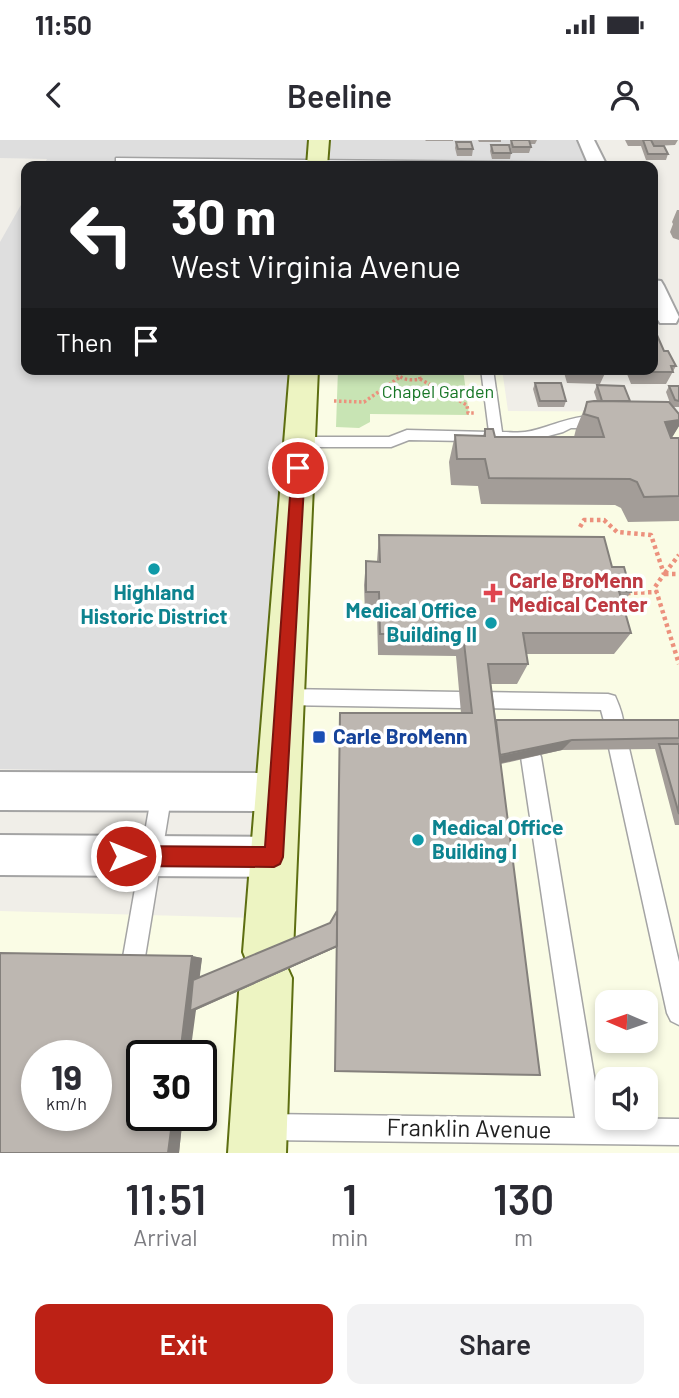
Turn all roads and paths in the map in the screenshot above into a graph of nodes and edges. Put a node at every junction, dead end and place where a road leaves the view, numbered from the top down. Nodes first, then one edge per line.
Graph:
1 (319, 140) edge
2 (586, 140) edge
3 (119, 160) dead end
4 (168, 161) edge
5 (317, 161) edge
6 (596, 161) edge
7 (658, 297) edge
8 (667, 318) edge
9 (304, 375) edge
10 (419, 375) edge
11 (488, 375) edge
12 (400, 377) joint
13 (420, 379) junction
14 (334, 401) dead end
15 (494, 414) junction
16 (610, 423) edge
17 (496, 436) junction
18 (300, 442) junction
19 (580, 527) dead end
20 (679, 555) edge
21 (664, 573) junction
22 (679, 574) edge
23 (657, 592) junction
24 (621, 593) edge
25 (679, 664) edge
26 (284, 697) junction
27 (460, 700) dead end
28 (480, 700) edge
29 (522, 700) junction
30 (525, 721) edge
31 (531, 757) edge
32 (0, 791) edge
33 (162, 792) junction
34 (278, 792) junction
35 (0, 855) edge
36 (151, 856) junction
37 (274, 857) junction
38 (134, 957) edge
39 (679, 1013) edge
40 (590, 1130) junction
41 (679, 1132) edge
42 (258, 1140) edge

1 - 5 street
2 - 6 street
3 - 4 lane
7 - 8 street
9 - 18 street
10 - 13 path
11 - 15 lane
12 - 13 path
12 - 14 path
13 - 15 path
15 - 17 lane
16 - 17 lane
17 - 18 lane
18 - 26 street
19 - 21 path
20 - 21 path
21 - 22 path
21 - 23 path
23 - 24 path
23 - 25 path
26 - 27 lane
26 - 34 street
28 - 29 lane
29 - 30 lane
29 - 39 lane
31 - 40 lane
32 - 33 street
33 - 34 street
33 - 36 lane
34 - 37 street
35 - 36 street
36 - 37 street
36 - 38 lane
37 - 42 street
40 - 41 lane, Franklin Avenue
40 - 42 lane, Franklin Avenue

